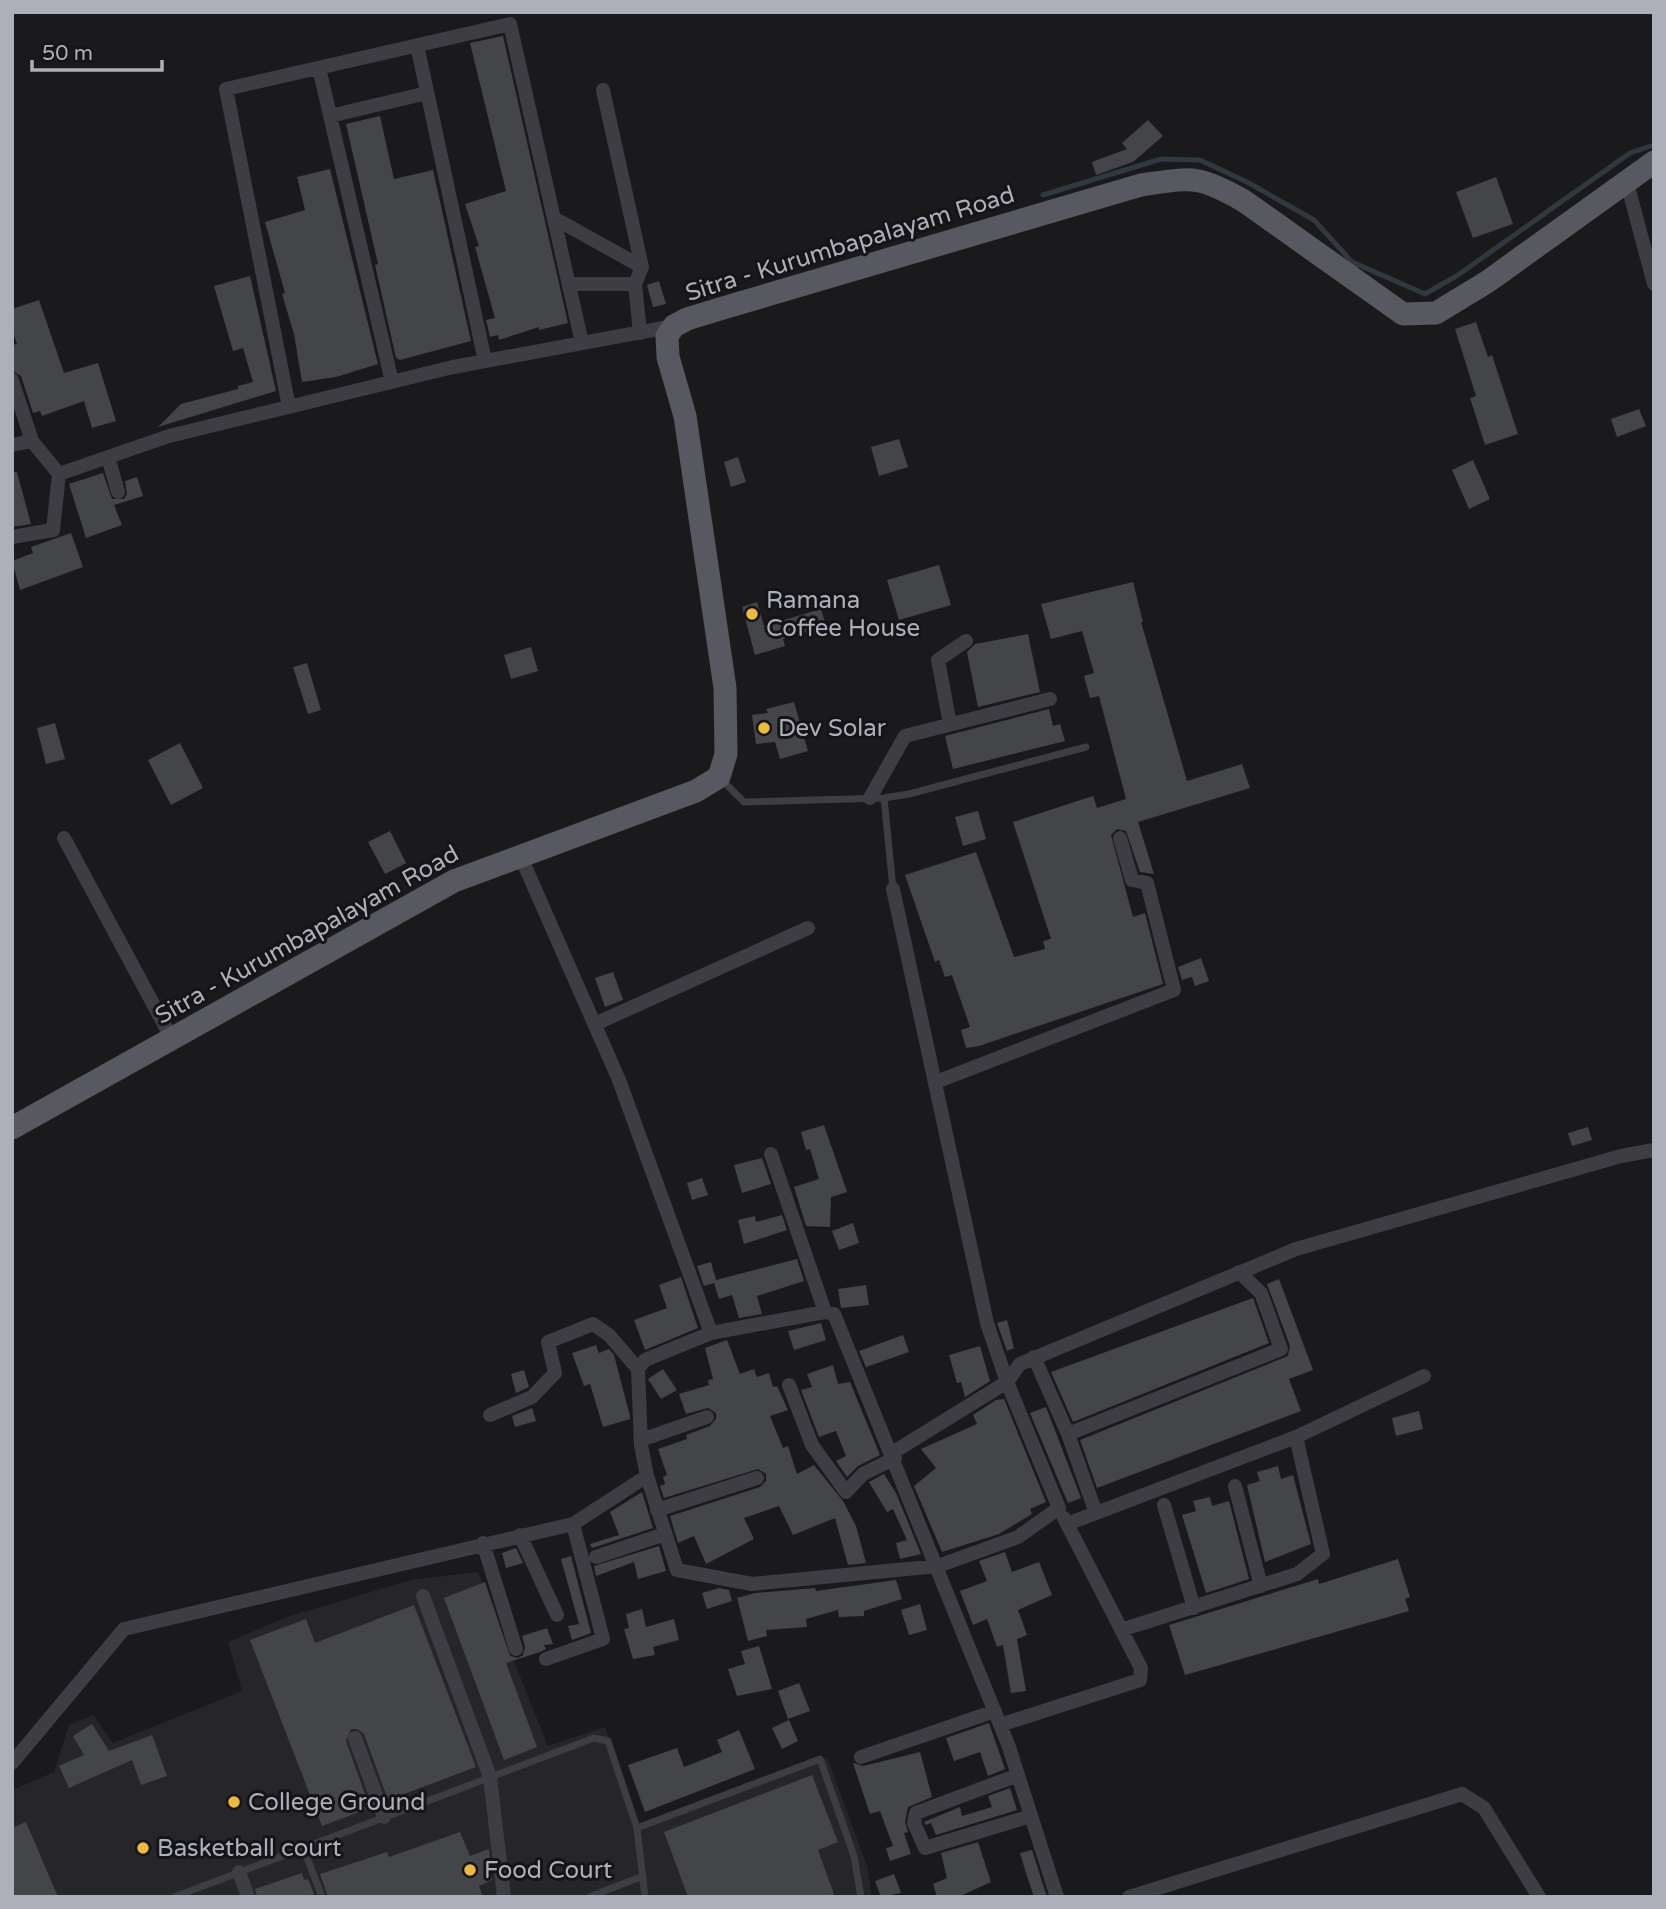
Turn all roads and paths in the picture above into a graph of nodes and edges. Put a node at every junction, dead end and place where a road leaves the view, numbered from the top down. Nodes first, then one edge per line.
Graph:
1 (417, 45) junction
2 (319, 68) junction
3 (603, 90) dead end
4 (428, 93) junction
5 (330, 117) junction
6 (1654, 162) edge
7 (1626, 179) junction
8 (554, 218) junction
9 (642, 267) junction
10 (569, 284) junction
11 (635, 284) junction
12 (1654, 284) edge
13 (674, 326) junction
14 (640, 332) junction
15 (582, 343) junction
16 (485, 361) junction
17 (12, 380) edge
18 (392, 382) junction
19 (289, 407) junction
20 (32, 441) junction
21 (12, 445) edge
22 (108, 457) junction
23 (59, 474) junction
24 (118, 492) dead end
25 (12, 537) edge
26 (966, 641) dead end
27 (1050, 699) dead end
28 (950, 724) junction
29 (1086, 747) dead end
30 (719, 777) junction
31 (877, 798) junction
32 (64, 838) dead end
33 (1120, 838) dead end
34 (520, 855) junction
35 (893, 889) joint
36 (808, 928) dead end
37 (595, 1024) junction
38 (172, 1039) junction
39 (936, 1082) junction
40 (12, 1128) edge
41 (1654, 1150) edge
42 (771, 1154) dead end
43 (1239, 1272) junction
44 (825, 1312) junction
45 (711, 1333) junction
46 (1034, 1357) junction
47 (638, 1369) junction
48 (1424, 1376) dead end
49 (1007, 1381) junction
50 (789, 1385) dead end
51 (490, 1415) dead end
52 (707, 1417) dead end
53 (1068, 1434) junction
54 (1296, 1437) junction
55 (641, 1440) junction
56 (893, 1455) junction
57 (647, 1476) junction
58 (757, 1478) dead end
59 (1235, 1486) dead end
60 (1164, 1505) dead end
61 (1059, 1508) junction
62 (657, 1510) junction
63 (1096, 1513) junction
64 (573, 1524) junction
65 (1067, 1524) junction
66 (665, 1534) junction
67 (520, 1535) junction
68 (483, 1543) junction
69 (596, 1557) dead end
70 (939, 1566) junction
71 (1261, 1586) junction
72 (422, 1596) dead end
73 (1194, 1608) junction
74 (557, 1615) dead end
75 (1121, 1630) junction
76 (516, 1649) dead end
77 (546, 1658) dead end
78 (997, 1718) junction
79 (355, 1738) dead end
80 (861, 1758) dead end
81 (12, 1763) edge
82 (1018, 1775) junction
83 (490, 1777) junction
84 (1031, 1816) junction
85 (384, 1817) junction
86 (637, 1828) junction
87 (303, 1847) junction
88 (239, 1872) junction
89 (643, 1876) junction
90 (174, 1897) edge
91 (248, 1897) edge
92 (322, 1897) edge
93 (504, 1897) edge
94 (589, 1897) edge
95 (645, 1897) edge
96 (861, 1897) edge
97 (1056, 1897) edge
98 (1129, 1897) edge
99 (1539, 1897) edge

1 - 2 street
1 - 4 street
1 - 8 street
2 - 5 street
2 - 19 street
3 - 9 street
4 - 5 street
4 - 16 street
5 - 18 street
6 - 7 main road, Sitra - Kurumbapalayam Road
7 - 12 street
7 - 13 main road, Sitra - Kurumbapalayam Road
8 - 9 street
8 - 10 street
9 - 11 street
10 - 11 street
10 - 15 street
11 - 14 street
13 - 14 street
13 - 30 main road, Sitra - Kurumbapalayam Road
14 - 15 street
15 - 16 street
16 - 18 street
17 - 20 street
18 - 19 street
19 - 22 street
20 - 21 street
20 - 23 street
22 - 23 street
22 - 24 street
23 - 25 street
26 - 28 street
27 - 28 street
28 - 31 street
29 - 31 lane
30 - 31 lane
30 - 34 main road, Sitra - Kurumbapalayam Road
31 - 35 lane
32 - 38 street
33 - 39 street
34 - 37 street
34 - 38 main road, Sitra - Kurumbapalayam Road
35 - 39 street
36 - 37 street
37 - 45 street
38 - 40 main road, Sitra - Kurumbapalayam Road
39 - 49 street
41 - 43 street
42 - 44 street
43 - 46 street
43 - 53 street
44 - 45 street
44 - 56 street
45 - 47 street
46 - 49 street
46 - 53 street
47 - 51 street
47 - 55 street
48 - 54 street
49 - 56 street
49 - 61 street
50 - 56 street
52 - 55 street
53 - 63 street
54 - 63 street
54 - 71 street
55 - 57 street
56 - 70 street
57 - 62 street
57 - 64 street
58 - 62 street
59 - 71 street
60 - 73 street
61 - 65 street
61 - 70 street
62 - 66 street
63 - 65 street
64 - 67 street
64 - 77 street
65 - 75 street
66 - 69 street
66 - 70 street
67 - 68 street
67 - 74 street
68 - 76 street
68 - 81 street
70 - 78 street
71 - 73 street
72 - 83 street
73 - 75 street
75 - 78 street
78 - 80 street
78 - 82 street
79 - 85 street
82 - 84 street
82 - 84 street
83 - 85 lane
83 - 86 lane
83 - 93 street
84 - 97 street
85 - 87 lane
86 - 89 lane
86 - 96 lane
87 - 88 lane
87 - 92 lane
88 - 90 lane
88 - 91 street
89 - 94 lane
89 - 95 lane
98 - 99 street

